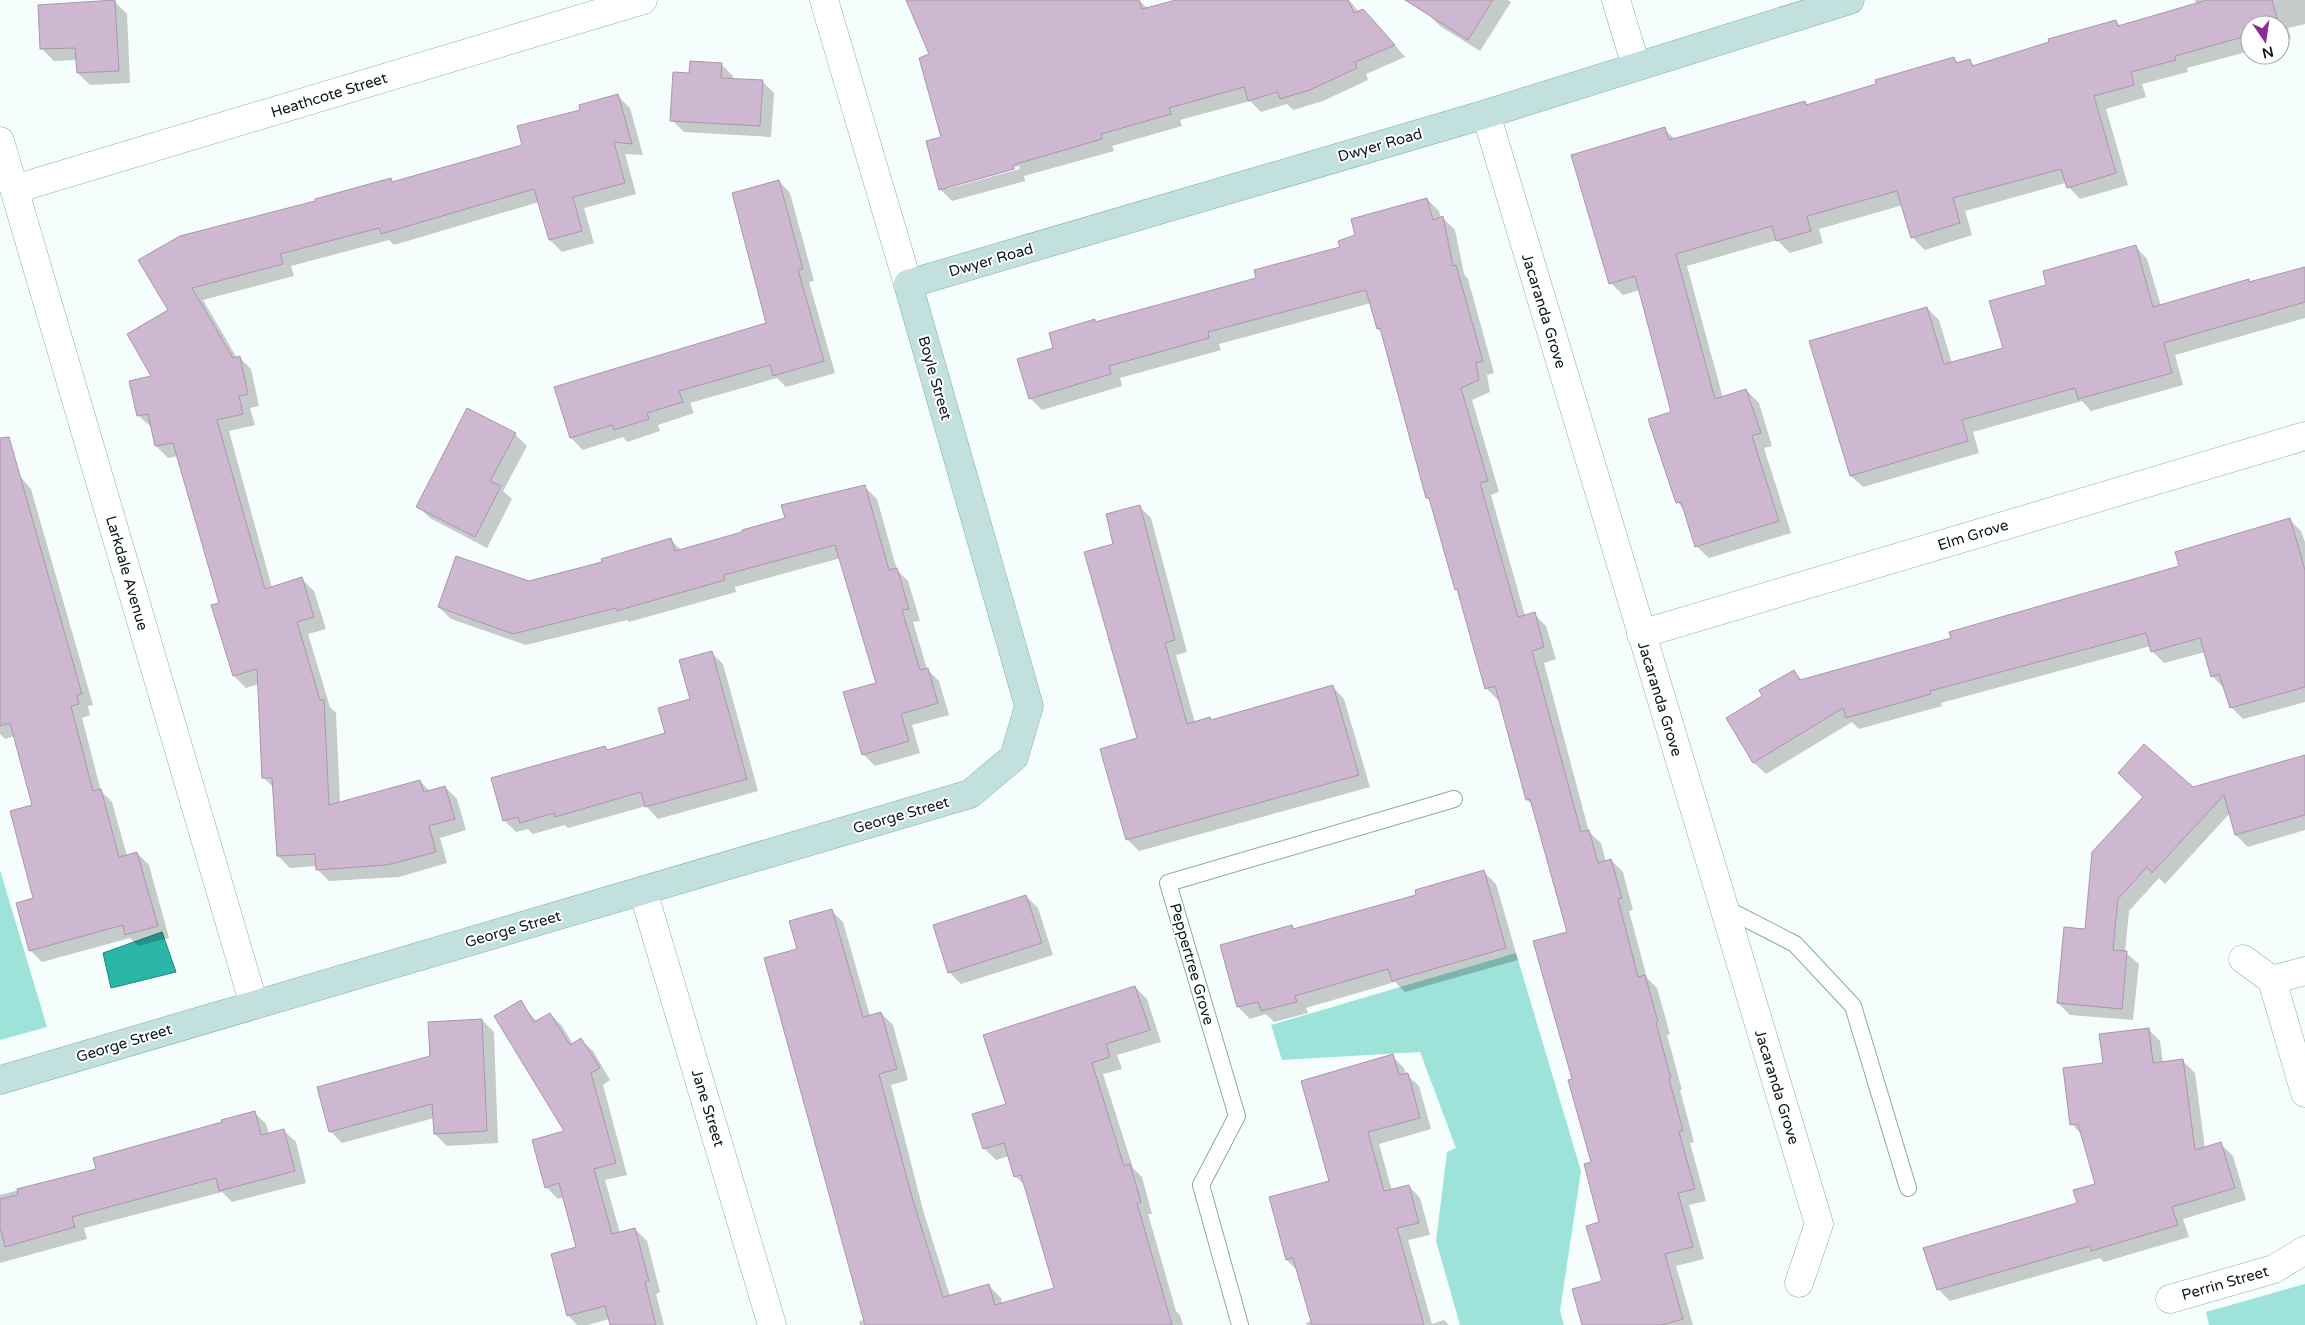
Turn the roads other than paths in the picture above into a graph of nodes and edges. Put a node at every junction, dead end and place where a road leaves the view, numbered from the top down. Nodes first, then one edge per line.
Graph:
1 (643, 0) edge
2 (824, 0) edge
3 (1616, 0) edge
4 (1850, 0) edge
5 (1636, 66) junction
6 (1486, 114) junction
7 (0, 141) edge
8 (15, 189) junction
9 (908, 284) junction
10 (2305, 436) edge
11 (1640, 634) junction
12 (1014, 757) joint
13 (1454, 799) dead end
14 (643, 891) junction
15 (1723, 907) junction
16 (2244, 959) dead end
17 (2305, 971) edge
18 (2272, 980) junction
19 (254, 1005) junction
20 (0, 1080) edge
21 (2305, 1093) edge
22 (1908, 1188) dead end
23 (2305, 1250) edge
24 (1799, 1283) dead end
25 (2170, 1300) dead end
26 (772, 1325) edge
27 (1240, 1325) edge

1 - 8 street, Heathcote Street
2 - 9 street, Boyle Street
3 - 5 street
4 - 5 street, Dwyer Road
5 - 6 street, Dwyer Road
6 - 9 street, Dwyer Road
6 - 11 street, Jacaranda Grove
7 - 8 street, Larkdale Avenue
8 - 19 street, Larkdale Avenue
9 - 12 street, Boyle Street
10 - 11 street, Elm Grove
11 - 15 street, Jacaranda Grove
12 - 14 street, George Street
13 - 27 lane, Peppertree Grove
14 - 19 street, George Street
14 - 26 street, Jane Street
15 - 22 lane
15 - 24 street, Jacaranda Grove
16 - 18 street
17 - 18 street
18 - 21 street
19 - 20 street, George Street
23 - 25 street, Perrin Street

